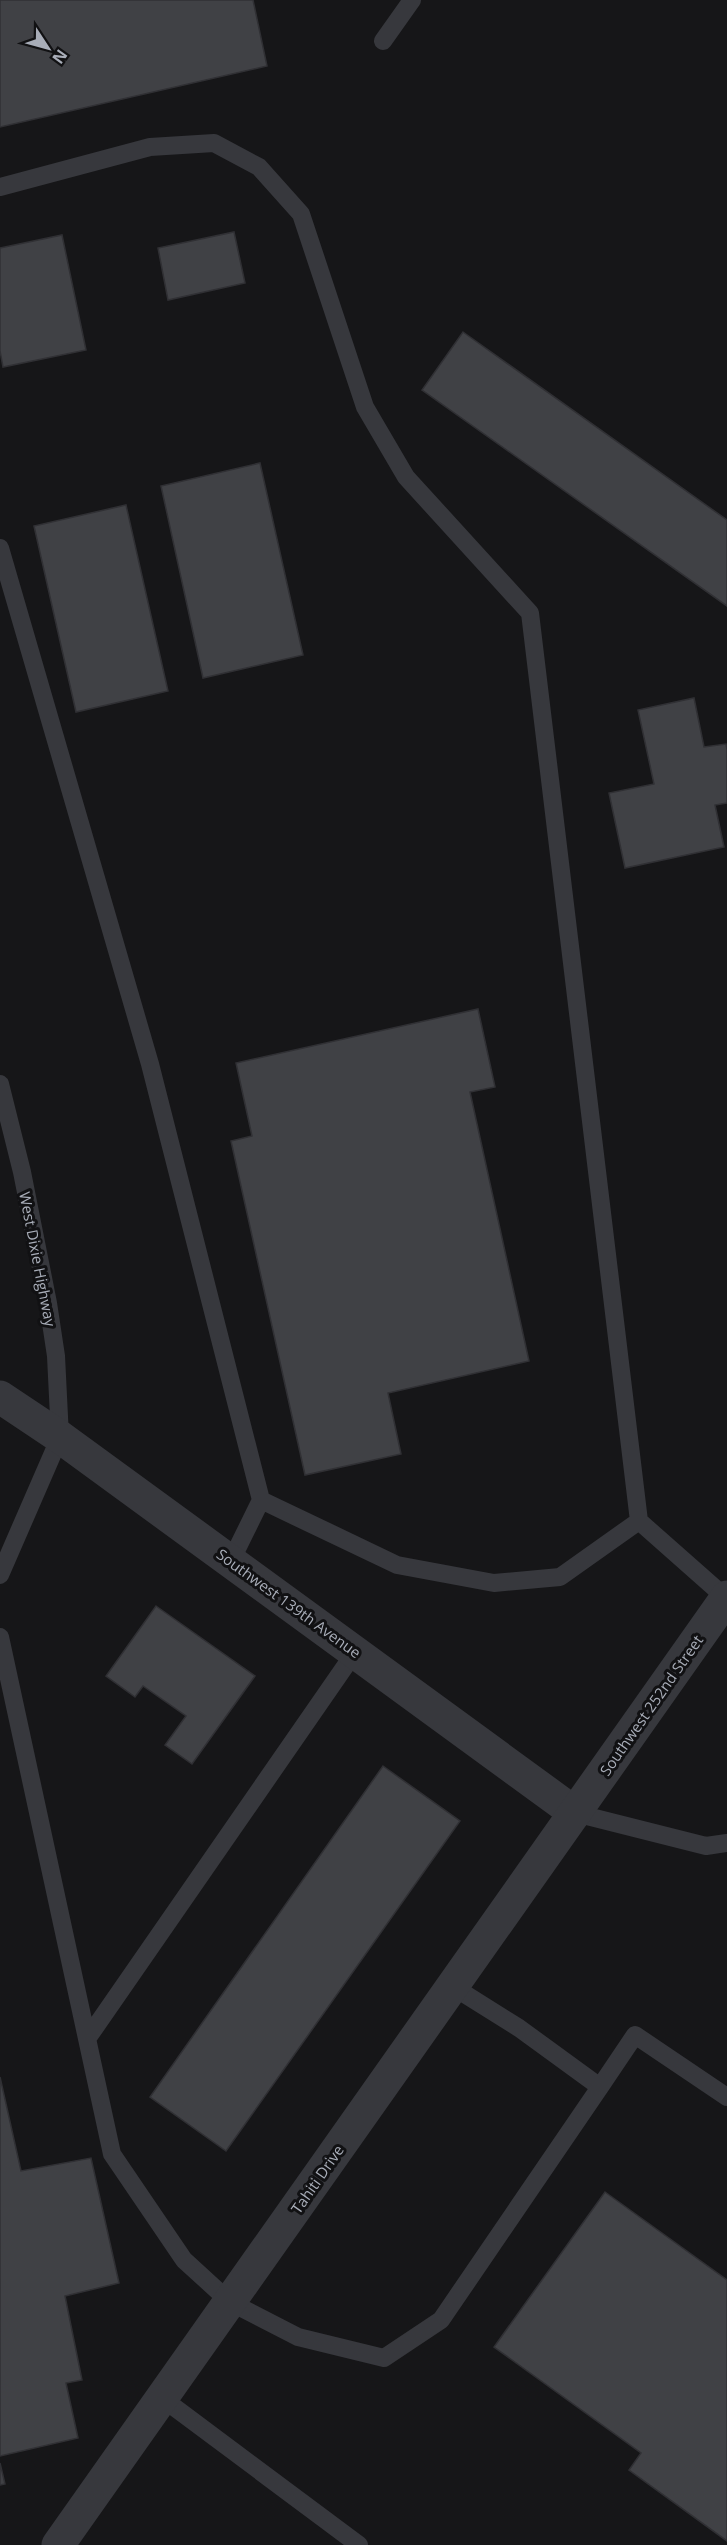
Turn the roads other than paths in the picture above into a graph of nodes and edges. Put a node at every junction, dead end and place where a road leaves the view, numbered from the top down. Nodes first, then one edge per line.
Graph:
1 (412, 0) edge
2 (383, 41) dead end
3 (0, 187) edge
4 (0, 548) edge
5 (0, 1084) edge
6 (0, 1397) edge
7 (60, 1437) junction
8 (261, 1500) junction
9 (639, 1521) junction
10 (231, 1561) junction
11 (0, 1575) edge
12 (726, 1598) edge
13 (0, 1637) edge
14 (355, 1652) junction
15 (575, 1813) junction
16 (727, 1843) edge
17 (453, 1986) junction
18 (87, 2039) junction
19 (600, 2087) junction
20 (727, 2097) edge
21 (230, 2302) junction
22 (162, 2398) junction
23 (58, 2545) edge
24 (359, 2545) edge

1 - 2 lane
3 - 9 lane
4 - 8 lane
5 - 7 lane, West Dixie Highway
6 - 7 street, Southwest 139th Avenue
7 - 10 street, Southwest 139th Avenue
7 - 11 lane
8 - 9 lane
8 - 10 lane
9 - 12 lane
10 - 14 street, Southwest 139th Avenue
12 - 15 street, Southwest 252nd Street
13 - 18 lane
14 - 15 street, Southwest 139th Avenue
14 - 18 lane
15 - 16 lane
15 - 17 street, Tahiti Drive
17 - 19 lane
17 - 21 street, Tahiti Drive
18 - 21 lane
19 - 20 lane
19 - 21 lane
21 - 22 street, Tahiti Drive
22 - 23 street, Tahiti Drive
22 - 24 lane

